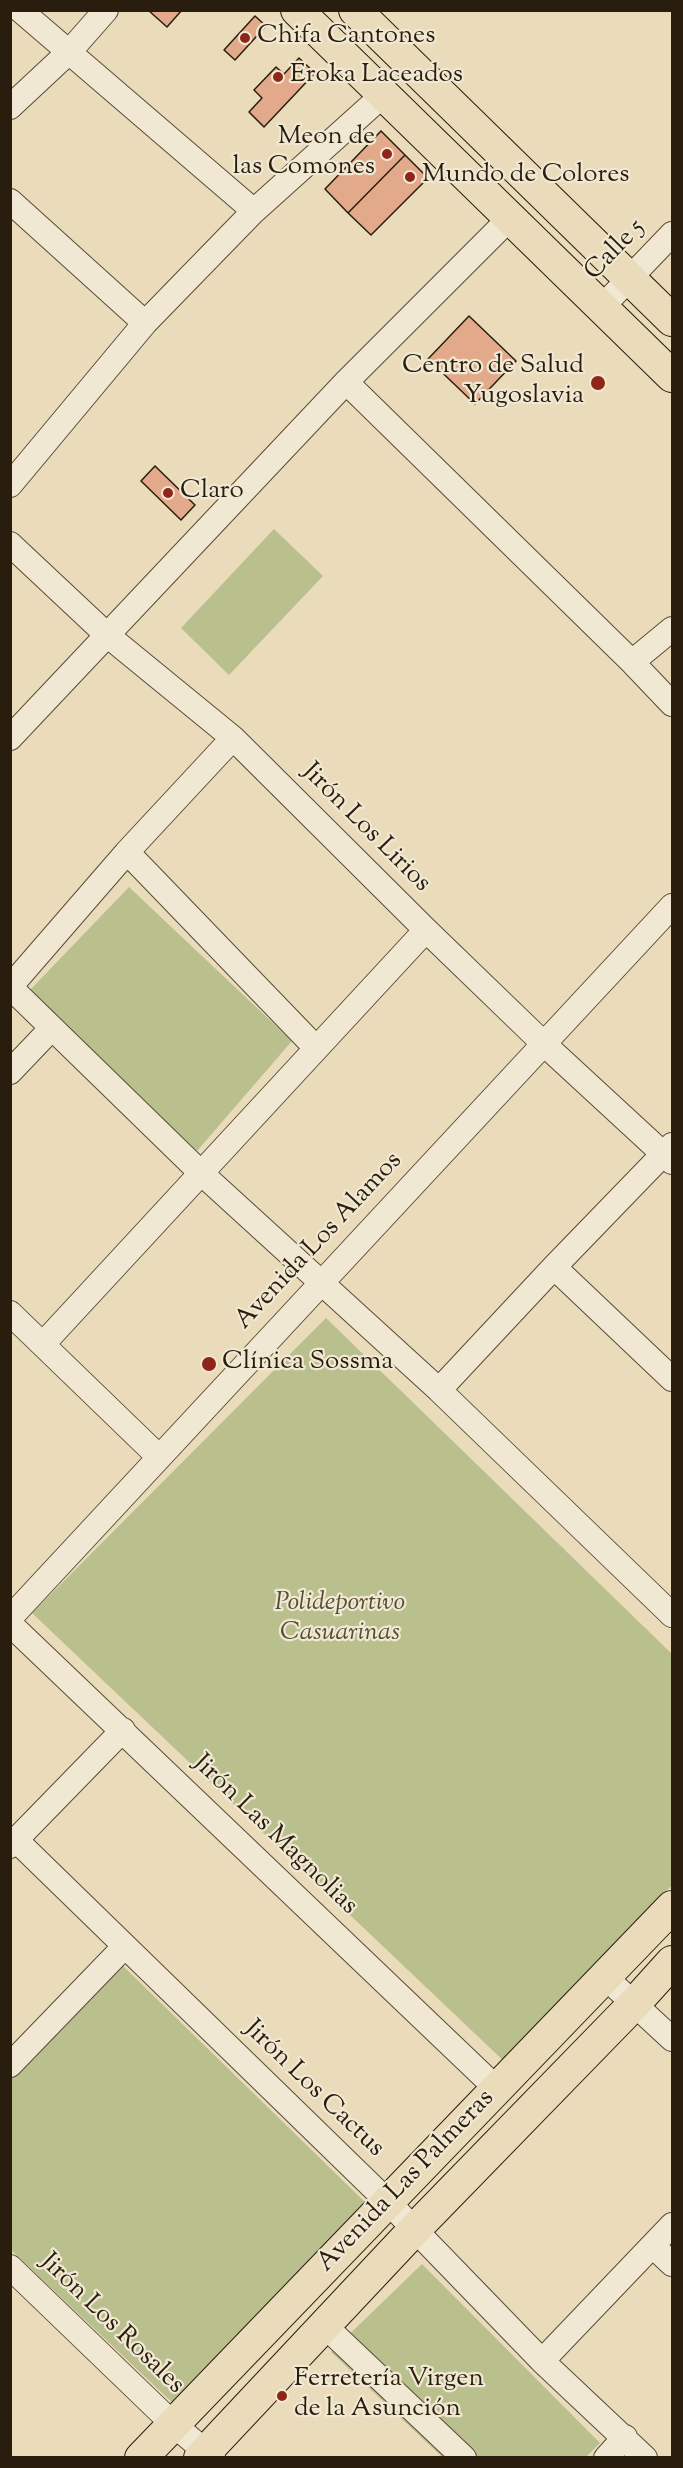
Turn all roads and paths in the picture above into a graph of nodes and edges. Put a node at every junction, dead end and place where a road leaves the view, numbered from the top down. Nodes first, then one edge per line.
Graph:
1 (20, 10) edge
2 (106, 10) edge
3 (355, 10) edge
4 (304, 13) edge
5 (70, 51) junction
6 (384, 95) junction
7 (10, 107) edge
8 (254, 211) junction
9 (15, 216) edge
10 (510, 218) junction
11 (672, 234) edge
12 (629, 279) junction
13 (601, 308) junction
14 (672, 320) edge
15 (145, 323) junction
16 (672, 376) edge
17 (346, 382) junction
18 (10, 485) edge
19 (10, 544) edge
20 (672, 629) edge
21 (107, 634) junction
22 (632, 662) junction
23 (672, 704) edge
24 (10, 738) edge
25 (232, 738) junction
26 (127, 852) junction
27 (672, 906) edge
28 (426, 930) junction
29 (51, 1029) junction
30 (543, 1043) junction
31 (316, 1048) junction
32 (10, 1072) edge
33 (670, 1154) edge
34 (200, 1172) junction
35 (554, 1267) junction
36 (321, 1283) junction
37 (10, 1313) edge
38 (43, 1344) junction
39 (672, 1379) edge
40 (439, 1390) junction
41 (159, 1457) junction
42 (672, 1615) edge
43 (10, 1618) edge
44 (10, 1624) edge
45 (123, 1730) junction
46 (13, 1843) edge
47 (672, 1907) edge
48 (124, 1947) junction
49 (672, 1962) edge
50 (605, 1977) junction
51 (635, 2003) junction
52 (672, 2039) edge
53 (10, 2065) edge
54 (496, 2089) junction
55 (388, 2202) junction
56 (672, 2224) edge
57 (414, 2230) junction
58 (653, 2246) junction
59 (672, 2264) edge
60 (10, 2267) edge
61 (326, 2326) junction
62 (542, 2361) junction
63 (173, 2424) junction
64 (625, 2437) junction
65 (206, 2456) edge
66 (141, 2457) edge
67 (464, 2457) edge
68 (606, 2457) edge
69 (645, 2457) edge

1 - 5 street
2 - 5 street
3 - 12 main road
4 - 6 main road
5 - 7 street
5 - 8 street
6 - 8 street
6 - 10 main road
8 - 15 street
9 - 15 street
10 - 13 main road
10 - 17 street
11 - 12 street, Calle 5
12 - 13 street, Calle 5
12 - 14 main road
13 - 16 main road
15 - 18 street
17 - 21 street
17 - 22 street
19 - 21 street, Jirón Los Lirios
20 - 22 street
21 - 24 street
21 - 25 street, Jirón Los Lirios
22 - 23 street
25 - 26 street
25 - 28 street, Jirón Los Lirios
26 - 29 street
26 - 31 street
27 - 30 street, Avenida Los Alamos
28 - 30 street, Jirón Los Lirios
28 - 31 street
29 - 32 street
29 - 34 street
30 - 33 street, Jirón Los Lirios
30 - 36 street, Avenida Los Alamos
31 - 34 street
33 - 35 street
34 - 36 street
34 - 38 street
35 - 39 street
35 - 40 street
36 - 40 street
36 - 41 street, Avenida Los Alamos
37 - 38 street
38 - 41 street
40 - 42 street
41 - 43 street, Avenida Los Alamos
44 - 45 street, Jirón Las Magnolias
45 - 46 street
45 - 54 street, Jirón Las Magnolias
46 - 48 street, Jirón Los Cactus
47 - 50 main road, Avenida Las Palmeras
48 - 53 street
48 - 55 street, Jirón Los Cactus
49 - 51 main road, Avenida Las Palmeras
50 - 51 street
50 - 54 main road, Avenida Las Palmeras
51 - 52 street
51 - 57 main road, Avenida Las Palmeras
54 - 55 main road, Avenida Las Palmeras
55 - 57 street, Jirón Los Cactus
55 - 63 main road, Avenida Las Palmeras
56 - 58 street
57 - 61 main road, Avenida Las Palmeras
57 - 62 street, Jirón Los Cactus
58 - 59 street
58 - 62 street
60 - 63 street, Jirón Los Rosales
61 - 65 main road, Avenida Las Palmeras
61 - 67 street
62 - 64 street, Jirón Los Cactus
63 - 65 street, Jirón Los Rosales
63 - 66 main road, Avenida Las Palmeras
64 - 68 street
64 - 69 street, Jirón Los Cactus

